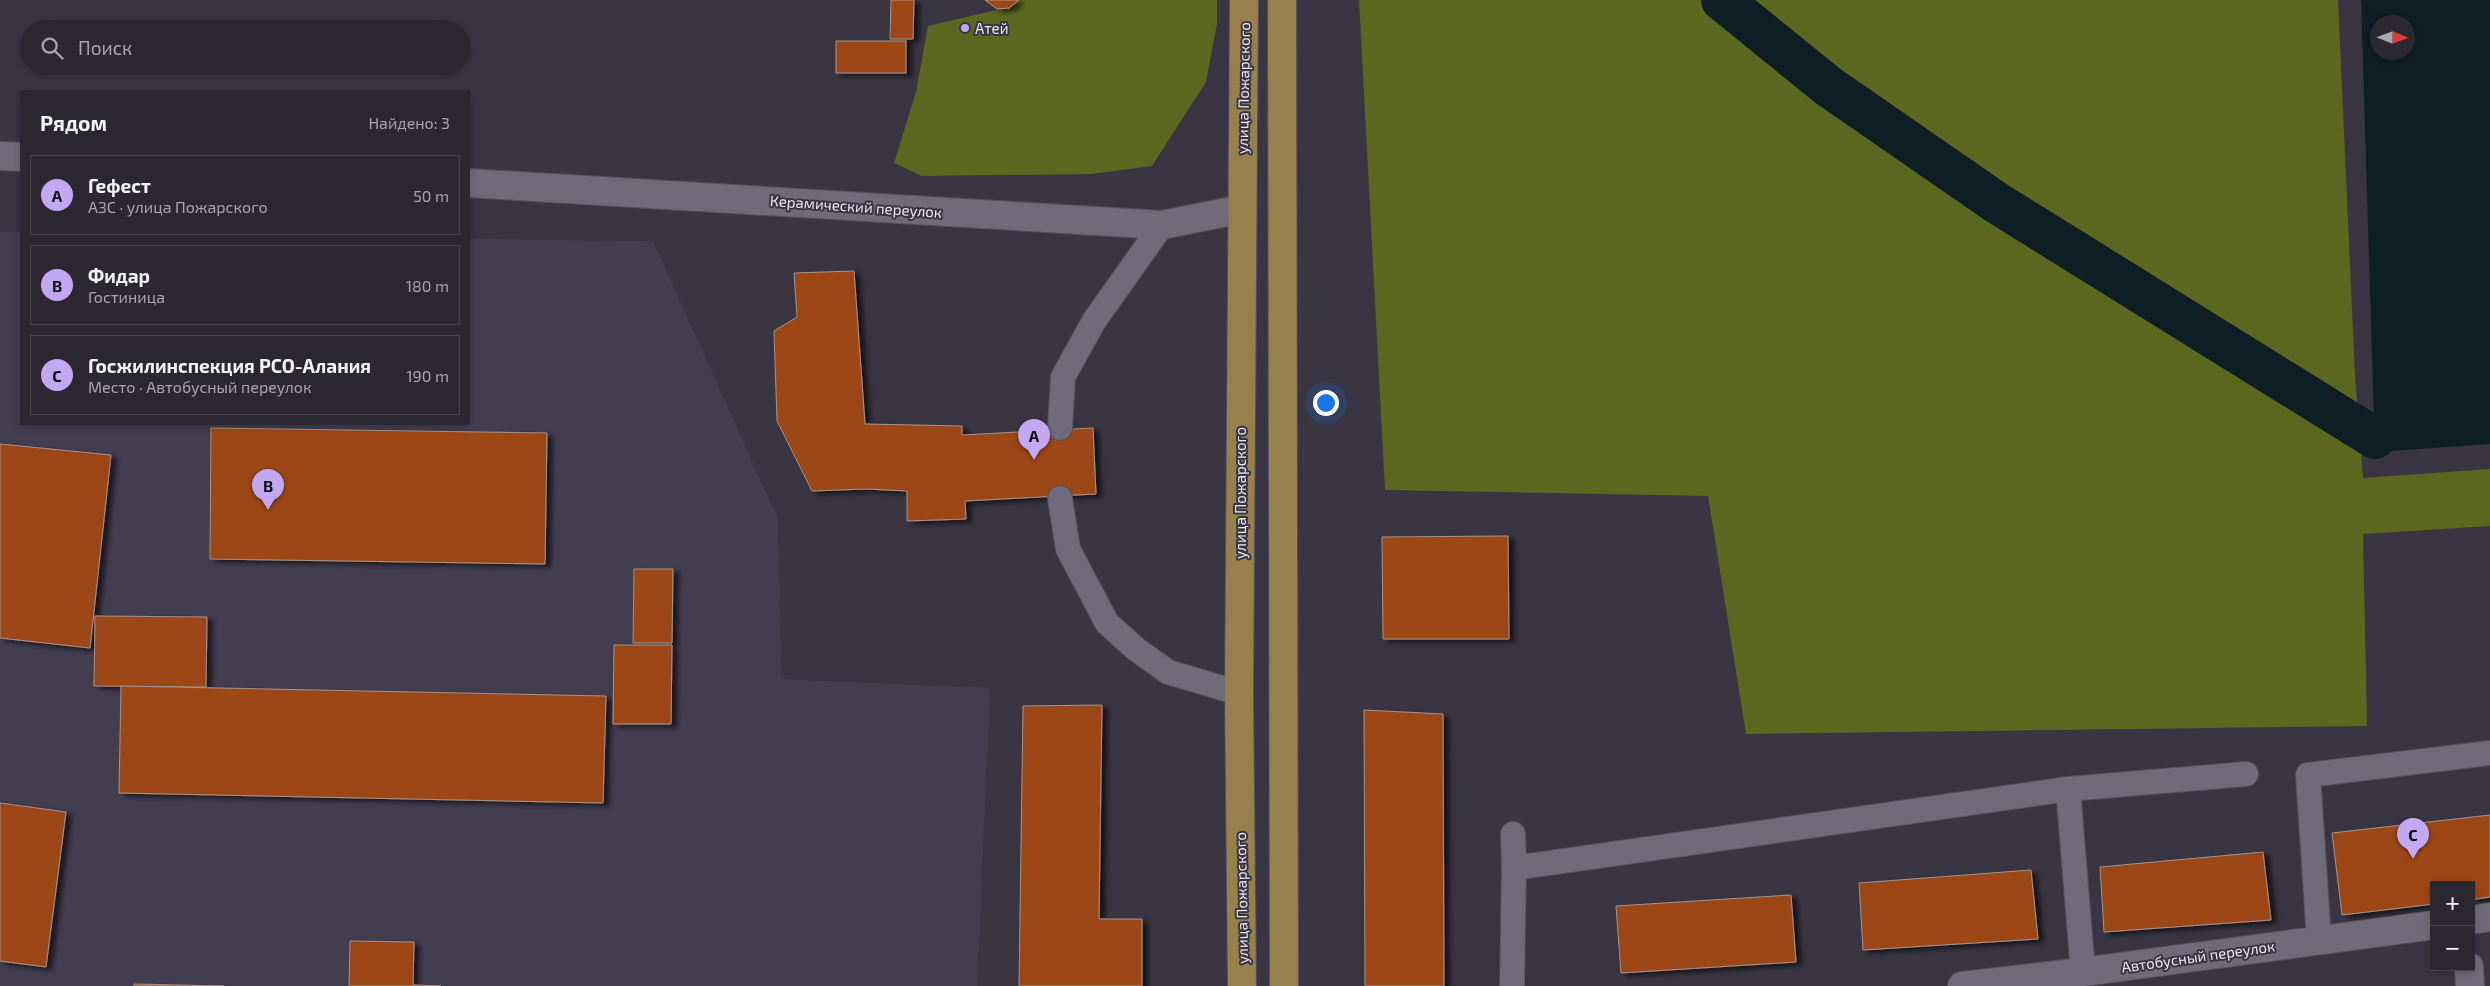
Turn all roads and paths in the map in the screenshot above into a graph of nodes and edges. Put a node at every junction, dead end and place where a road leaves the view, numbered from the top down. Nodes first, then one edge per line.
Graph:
1 (1244, 0) edge
2 (1282, 0) edge
3 (0, 156) edge
4 (20, 157) edge
5 (470, 182) edge
6 (1242, 209) junction
7 (1162, 225) junction
8 (1060, 428) dead end
9 (1060, 498) dead end
10 (1239, 693) junction
11 (2490, 753) edge
12 (2246, 774) dead end
13 (2068, 789) junction
14 (1513, 834) dead end
15 (1514, 868) junction
16 (2490, 917) edge
17 (2475, 919) edge
18 (2430, 925) edge
19 (2319, 939) junction
20 (2469, 971) edge
21 (2083, 972) junction
22 (2010, 983) edge
23 (1242, 986) edge
24 (1284, 986) edge
25 (1512, 986) edge
26 (1962, 986) edge
27 (2470, 986) edge

1 - 6 main road, улица Пожарского
2 - 24 main road
3 - 4 street
5 - 7 street, Керамический переулок
6 - 7 street, Керамический переулок
6 - 10 main road, улица Пожарского
7 - 8 lane
9 - 10 lane
10 - 23 main road, улица Пожарского
11 - 19 lane
12 - 13 lane
13 - 15 lane
13 - 21 lane
14 - 15 lane
15 - 25 lane
16 - 17 street
18 - 19 street, Автобусный переулок
19 - 21 street, Автобусный переулок
20 - 27 street
21 - 22 street, Автобусный переулок
22 - 26 street, Автобусный переулок

